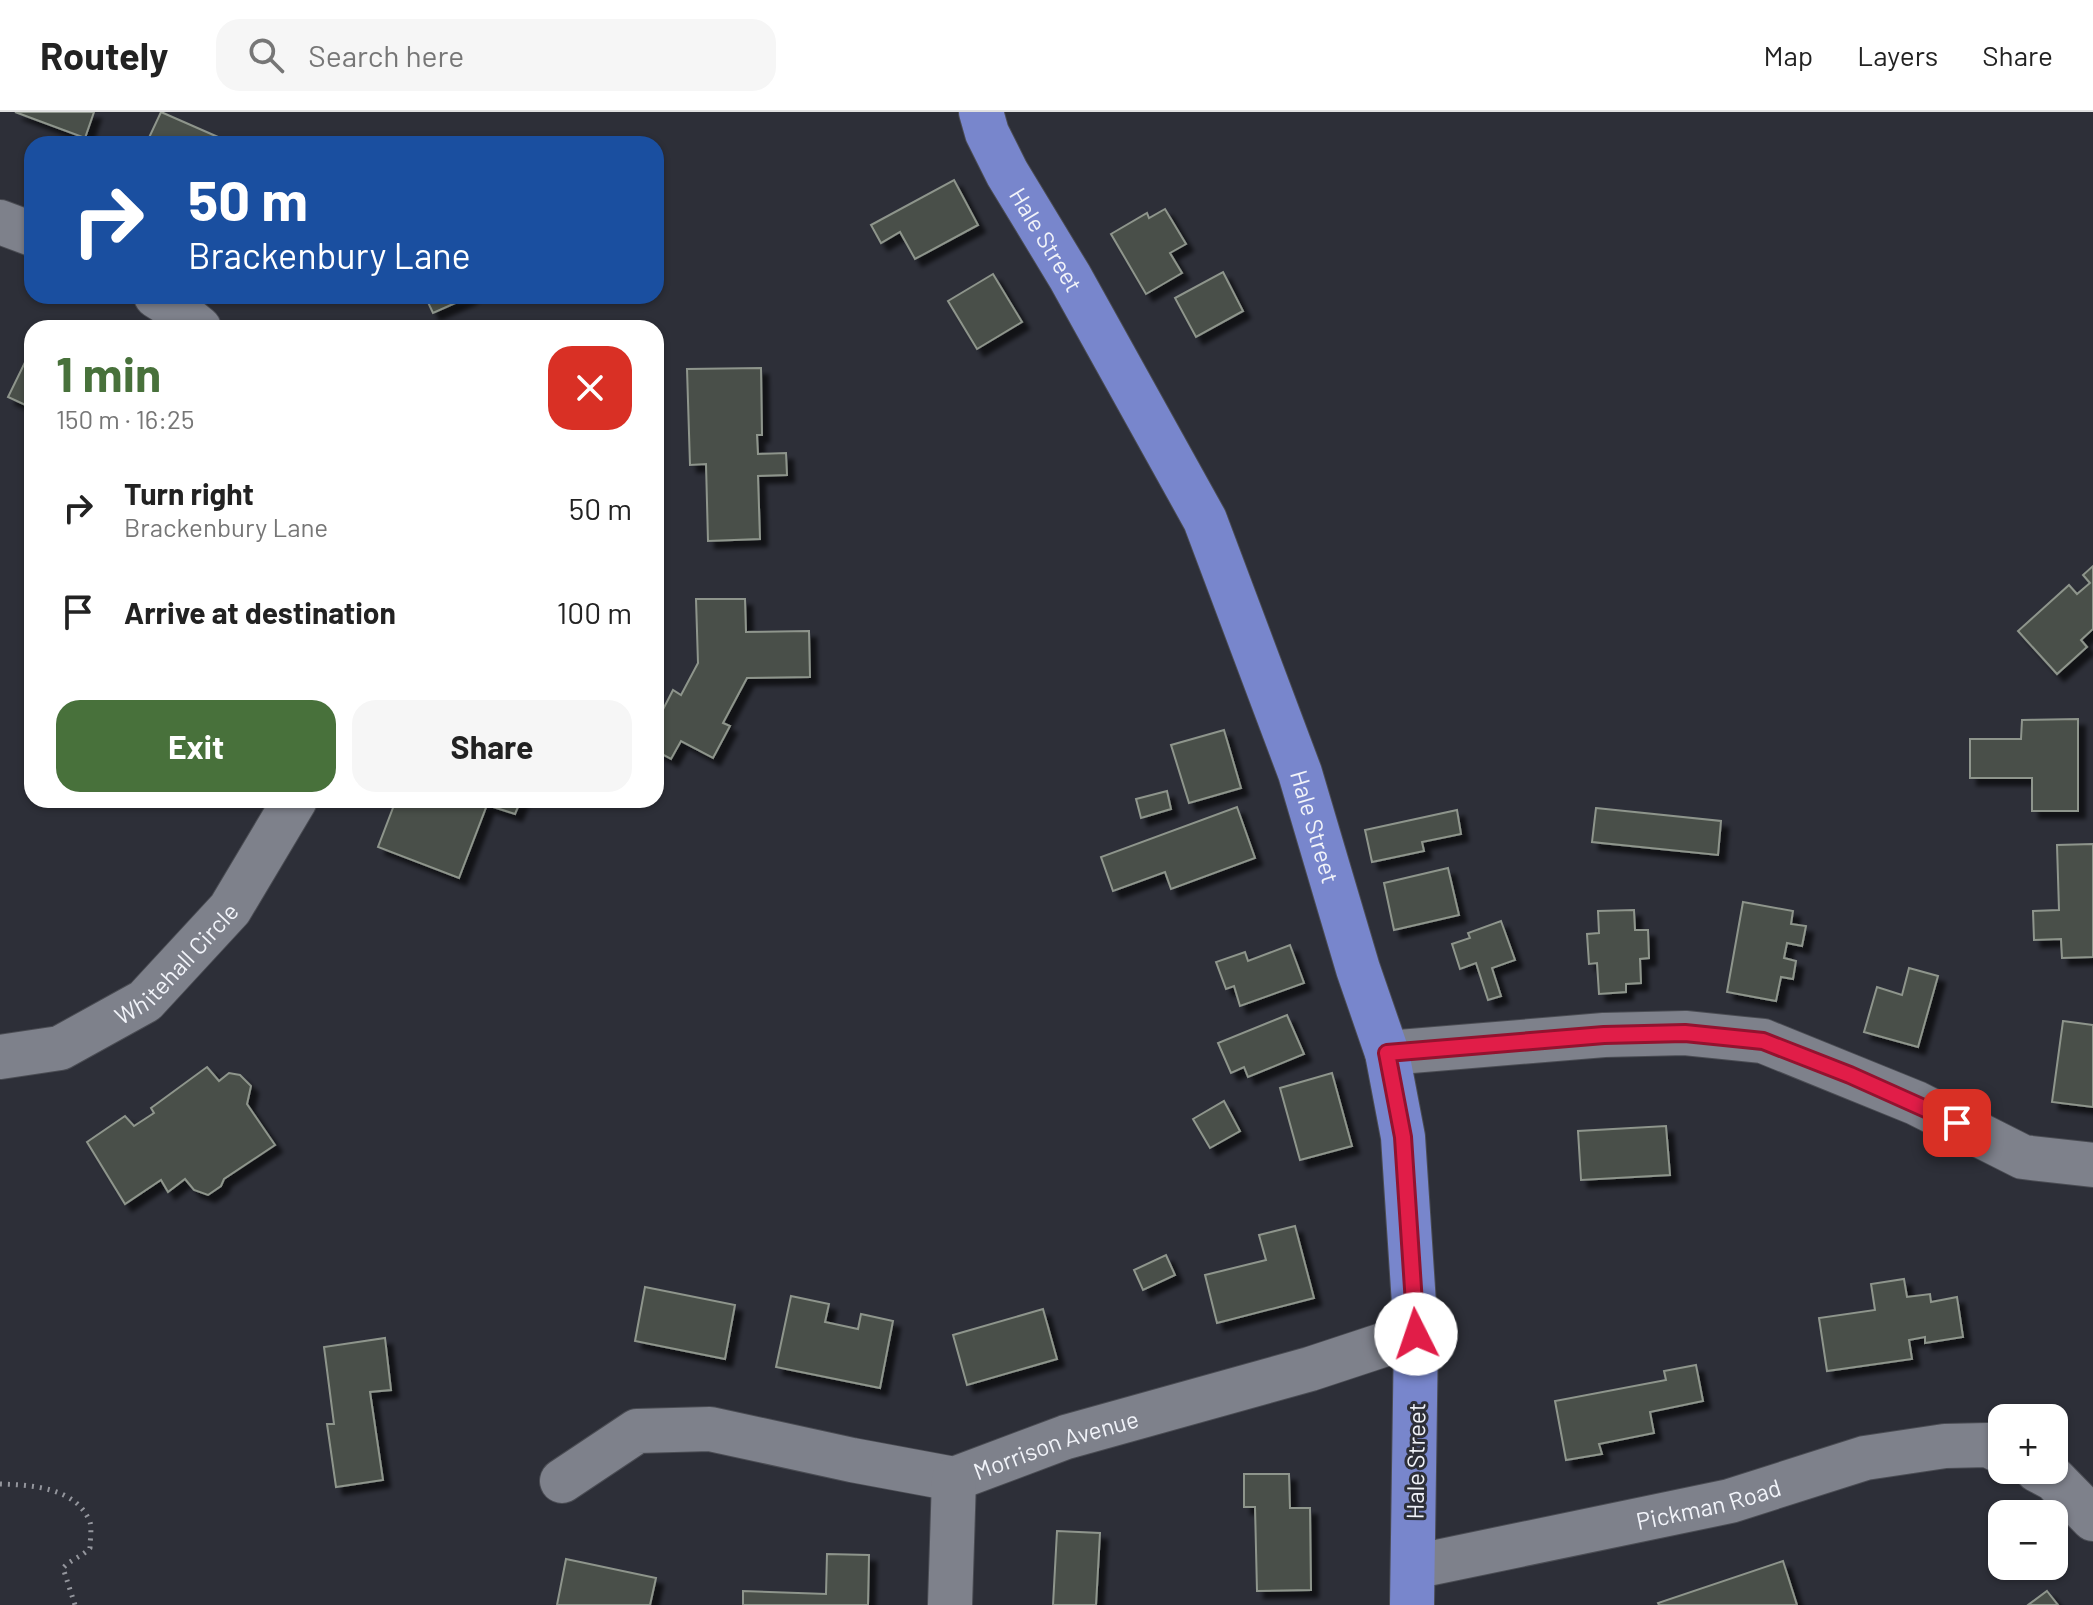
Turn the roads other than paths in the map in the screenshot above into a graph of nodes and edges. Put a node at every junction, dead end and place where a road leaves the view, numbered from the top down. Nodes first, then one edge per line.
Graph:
1 (981, 112) edge
2 (0, 222) edge
3 (24, 231) edge
4 (169, 304) edge
5 (189, 320) edge
6 (290, 808) edge
7 (1387, 1053) junction
8 (0, 1057) edge
9 (2093, 1165) edge
10 (1416, 1334) junction
11 (1988, 1445) edge
12 (954, 1479) junction
13 (562, 1481) dead end
14 (2059, 1484) edge
15 (2093, 1519) edge
16 (1413, 1586) edge
17 (950, 1605) edge

1 - 7 main road, Hale Street
2 - 3 street
4 - 5 street
6 - 8 street, Whitehall Circle
7 - 9 street
7 - 10 main road, Hale Street
10 - 12 street, Morrison Avenue
10 - 16 main road, Hale Street
11 - 16 street, Pickman Road
12 - 13 street, Morrison Avenue
12 - 17 street
14 - 15 street

